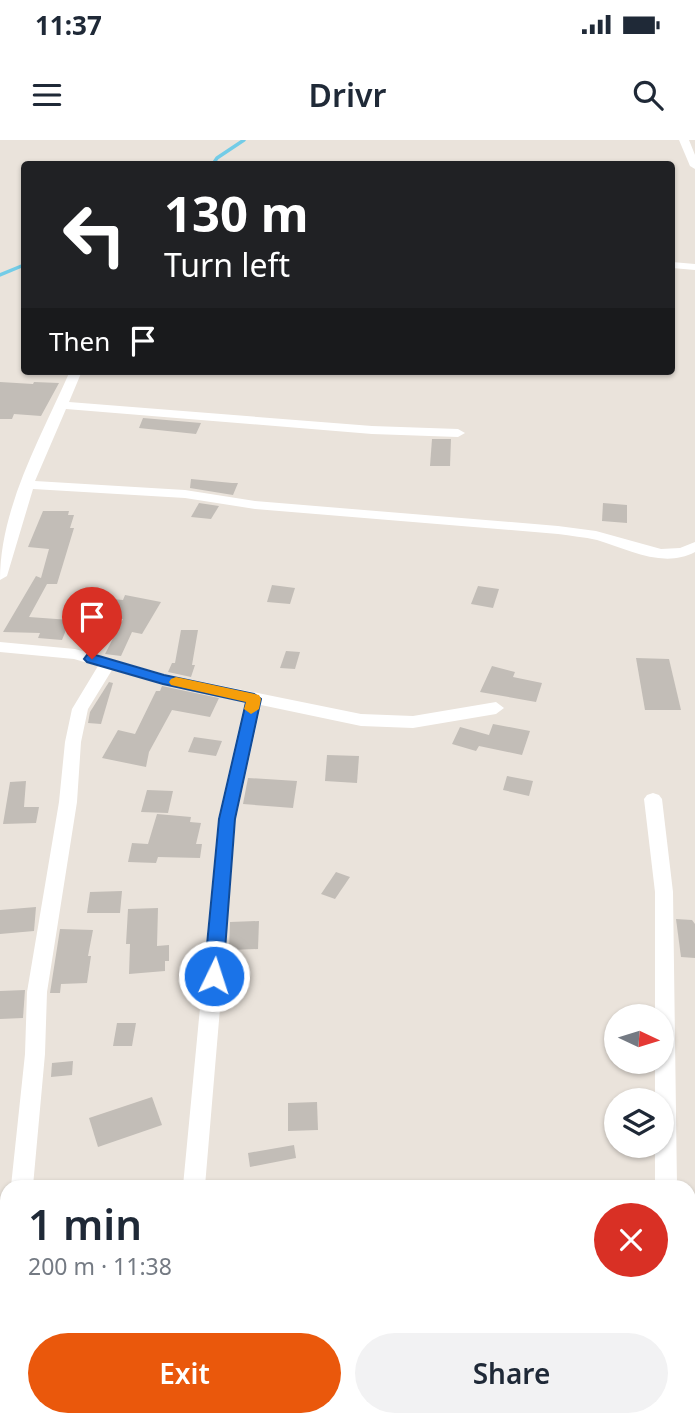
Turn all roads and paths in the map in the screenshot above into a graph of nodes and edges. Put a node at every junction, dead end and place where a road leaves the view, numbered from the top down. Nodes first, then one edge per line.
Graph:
1 (684, 140) edge
2 (695, 166) edge
3 (675, 265) edge
4 (695, 267) edge
5 (74, 375) edge
6 (63, 405) junction
7 (458, 433) dead end
8 (27, 485) junction
9 (695, 546) edge
10 (0, 576) edge
11 (0, 648) edge
12 (107, 664) junction
13 (254, 699) junction
14 (496, 708) dead end
15 (653, 799) dead end
16 (23, 1180) edge
17 (195, 1180) edge
18 (666, 1180) edge

1 - 2 street
3 - 4 street
5 - 6 street
6 - 7 street
6 - 8 street
8 - 9 street
8 - 10 street
11 - 12 street
12 - 13 street
12 - 16 street
13 - 14 street
13 - 17 street
15 - 18 street

